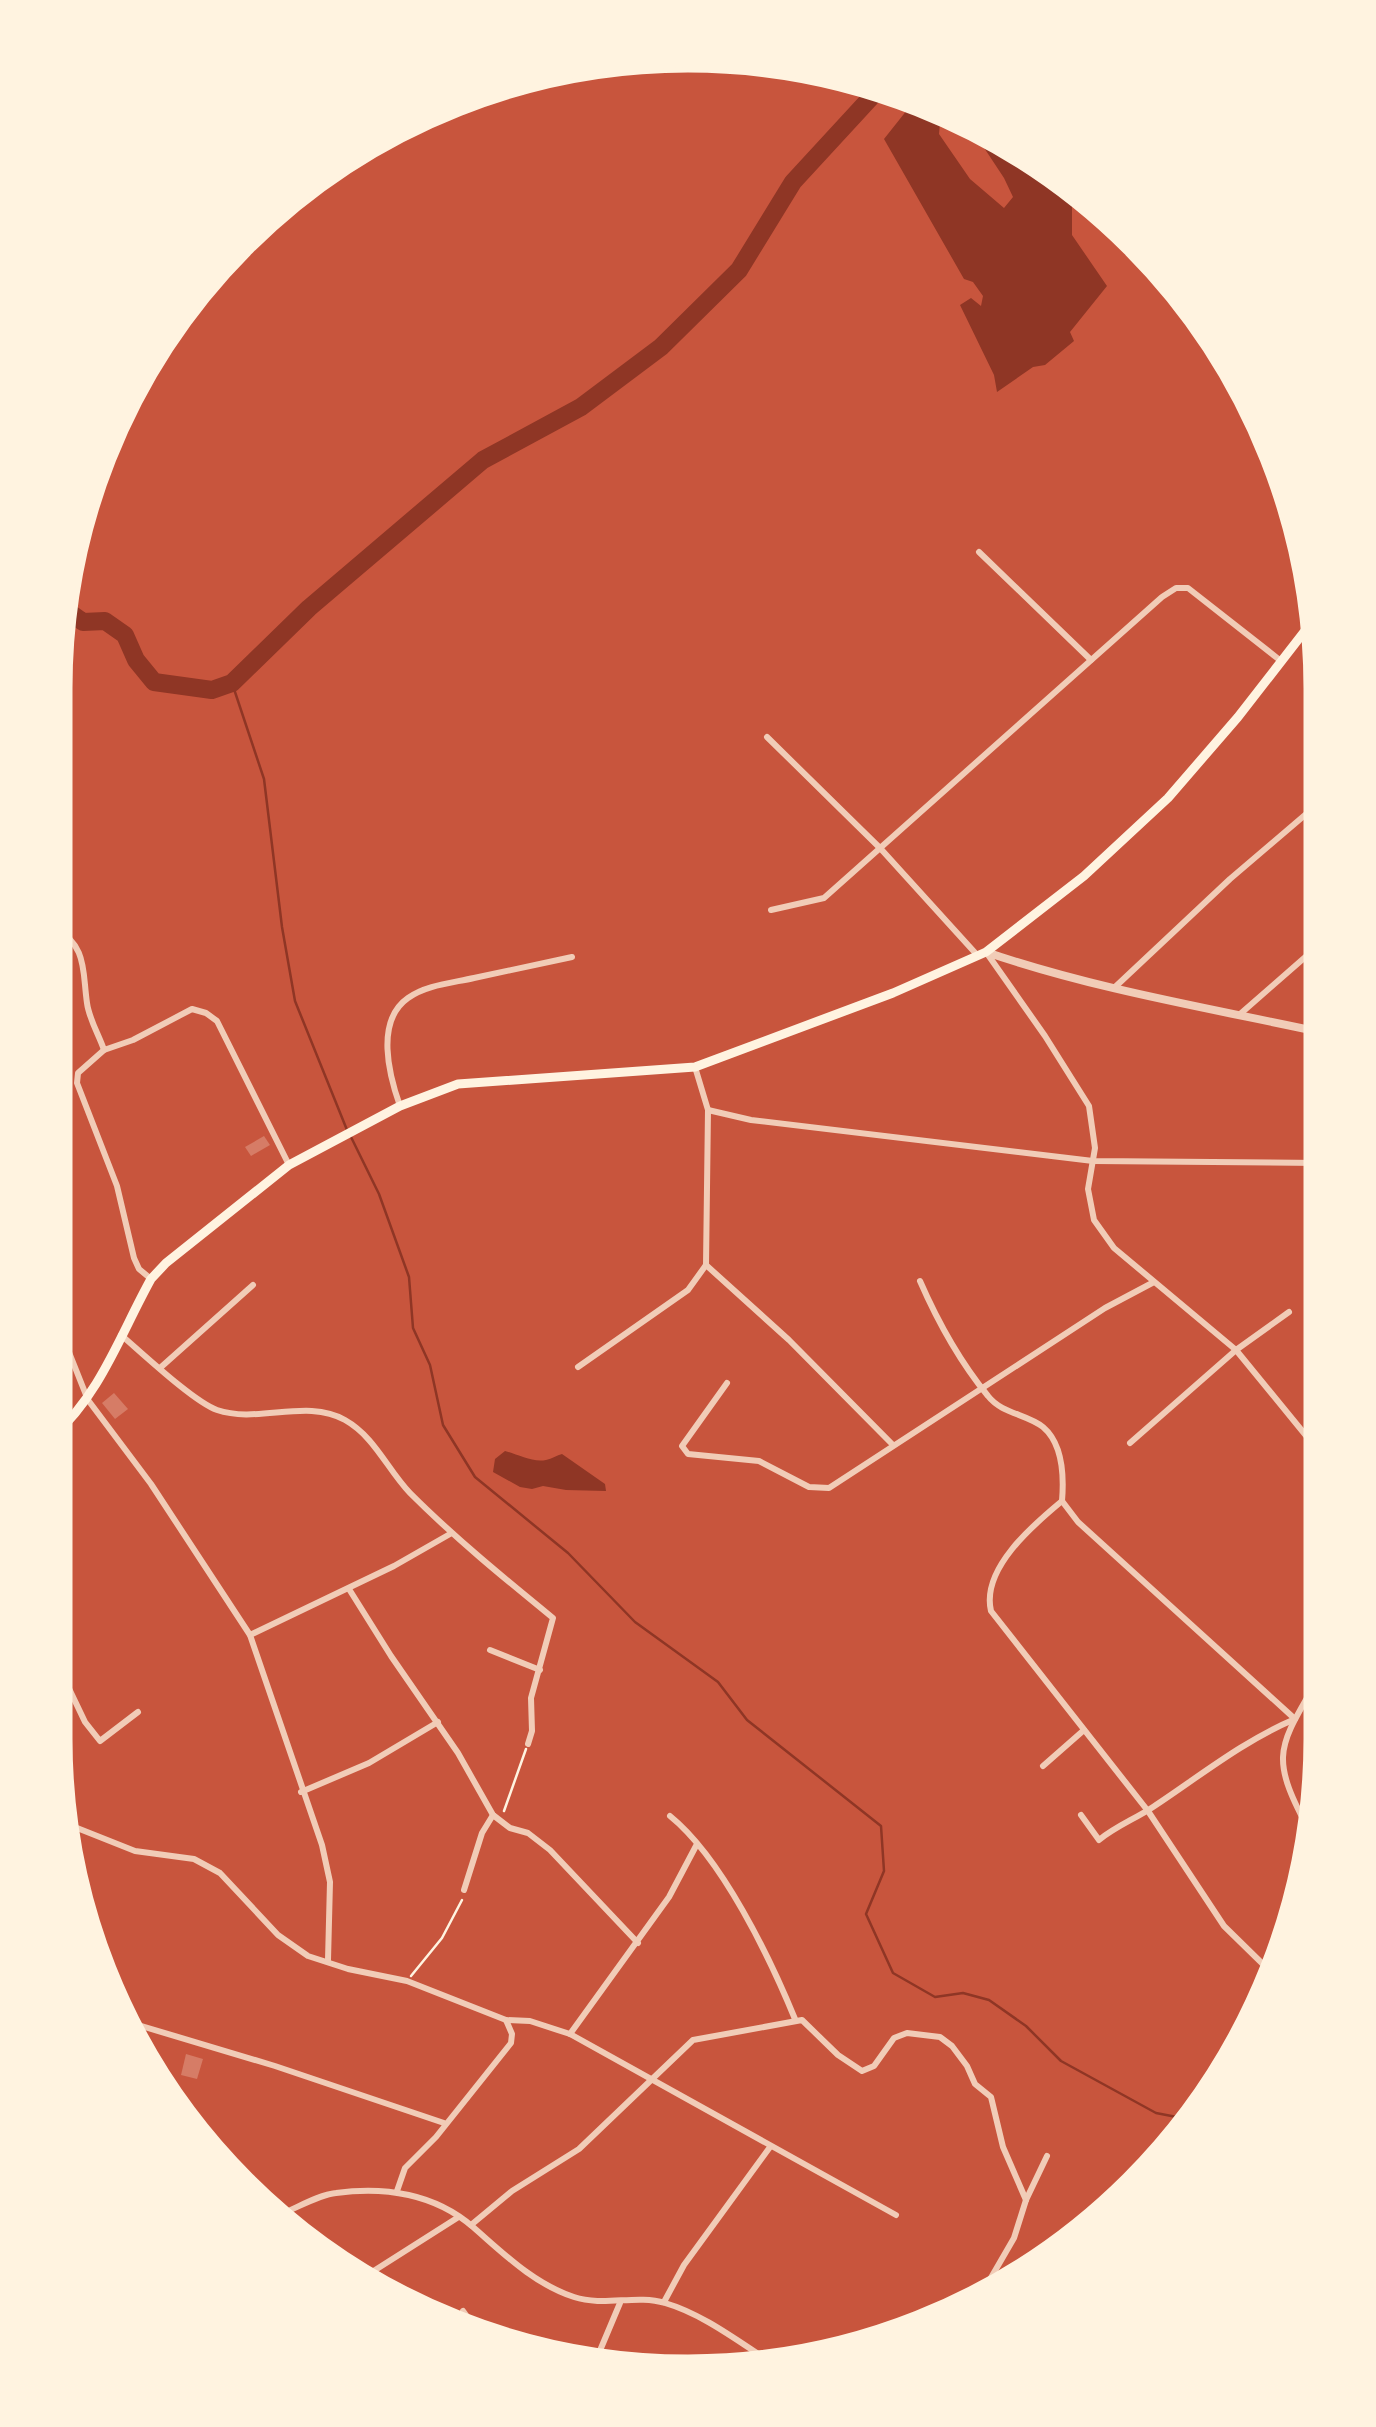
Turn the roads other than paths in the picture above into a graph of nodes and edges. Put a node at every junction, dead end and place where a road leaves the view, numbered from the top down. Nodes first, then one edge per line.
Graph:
1 (978, 552) dead end
2 (1304, 634) edge
3 (1091, 660) junction
4 (1282, 662) junction
5 (767, 737) dead end
6 (1306, 814) edge
7 (880, 848) junction
8 (771, 910) dead end
9 (70, 938) edge
10 (982, 954) junction
11 (1306, 956) edge
12 (572, 957) dead end
13 (1114, 988) junction
14 (1239, 1015) junction
15 (1306, 1029) edge
16 (104, 1050) junction
17 (696, 1067) junction
18 (400, 1106) junction
19 (708, 1110) junction
20 (1092, 1162) junction
21 (1306, 1163) edge
22 (289, 1165) junction
23 (706, 1265) junction
24 (152, 1279) junction
25 (920, 1280) dead end
26 (1154, 1282) junction
27 (253, 1285) dead end
28 (1288, 1312) dead end
29 (120, 1335) junction
30 (1236, 1350) junction
31 (70, 1355) edge
32 (578, 1367) dead end
33 (160, 1368) junction
34 (727, 1383) dead end
35 (982, 1386) junction
36 (88, 1400) junction
37 (70, 1421) edge
38 (1306, 1434) edge
39 (1130, 1442) dead end
40 (894, 1445) junction
41 (1062, 1501) junction
42 (450, 1534) junction
43 (349, 1589) junction
44 (250, 1635) junction
45 (490, 1650) dead end
46 (540, 1670) junction
47 (70, 1692) edge
48 (1306, 1700) edge
49 (138, 1712) dead end
50 (1295, 1719) junction
51 (438, 1722) junction
52 (1084, 1730) junction
53 (528, 1744) road end
54 (1043, 1766) dead end
55 (301, 1792) junction
56 (1148, 1811) junction
57 (493, 1815) junction
58 (1081, 1815) dead end
59 (670, 1816) dead end
60 (1301, 1816) edge
61 (76, 1828) edge
62 (698, 1843) junction
63 (464, 1890) road end
64 (638, 1942) junction
65 (328, 1961) junction
66 (1263, 1964) edge
67 (506, 2020) junction
68 (794, 2020) junction
69 (141, 2026) edge
70 (570, 2034) junction
71 (653, 2080) junction
72 (444, 2123) junction
73 (770, 2147) junction
74 (1047, 2156) dead end
75 (397, 2191) junction
76 (1026, 2200) junction
77 (289, 2211) edge
78 (896, 2215) dead end
79 (457, 2218) junction
80 (471, 2226) junction
81 (374, 2271) edge
82 (991, 2277) edge
83 (620, 2302) junction
84 (664, 2302) junction
85 (463, 2311) dead end
86 (466, 2315) edge
87 (600, 2351) edge
88 (756, 2353) edge

1 - 3 street
2 - 4 main road
3 - 4 street
3 - 7 street
4 - 10 main road
5 - 7 street
6 - 13 street
7 - 8 street
7 - 10 street
9 - 16 street
10 - 13 street
10 - 17 main road
10 - 20 street
11 - 14 street
12 - 18 street
13 - 14 street
14 - 15 street
16 - 22 street
16 - 24 street
17 - 18 main road
17 - 19 street
18 - 22 main road
19 - 20 street
19 - 23 street
20 - 21 street
20 - 26 street
22 - 24 main road
23 - 32 street
23 - 40 street
24 - 29 main road
25 - 35 street
26 - 30 street
26 - 35 street
27 - 33 street
28 - 30 street
29 - 33 street
29 - 36 main road
30 - 38 street
30 - 39 street
31 - 36 street
33 - 42 street
34 - 40 street
35 - 40 street
35 - 41 street
36 - 37 main road
36 - 44 street
41 - 50 street
41 - 52 street
42 - 43 street
42 - 46 street
43 - 44 street
43 - 51 street
44 - 55 street
45 - 46 street
46 - 53 street
47 - 49 street
48 - 50 street
50 - 56 street
50 - 60 street
51 - 55 street
51 - 57 street
52 - 54 street
52 - 56 street
55 - 65 street
56 - 58 street
56 - 66 street
57 - 63 street
57 - 64 street
59 - 62 street
61 - 65 street
62 - 64 street
62 - 68 street
64 - 70 street
65 - 67 street
67 - 70 street
67 - 72 street
68 - 71 street
68 - 76 street
69 - 72 street
70 - 71 street
71 - 73 street
71 - 80 street
72 - 75 street
73 - 78 street
73 - 84 street
74 - 76 street
75 - 77 street
75 - 79 street
76 - 82 street
79 - 80 street
79 - 81 street
80 - 83 street
83 - 84 street
83 - 87 street
84 - 88 street
85 - 86 street

